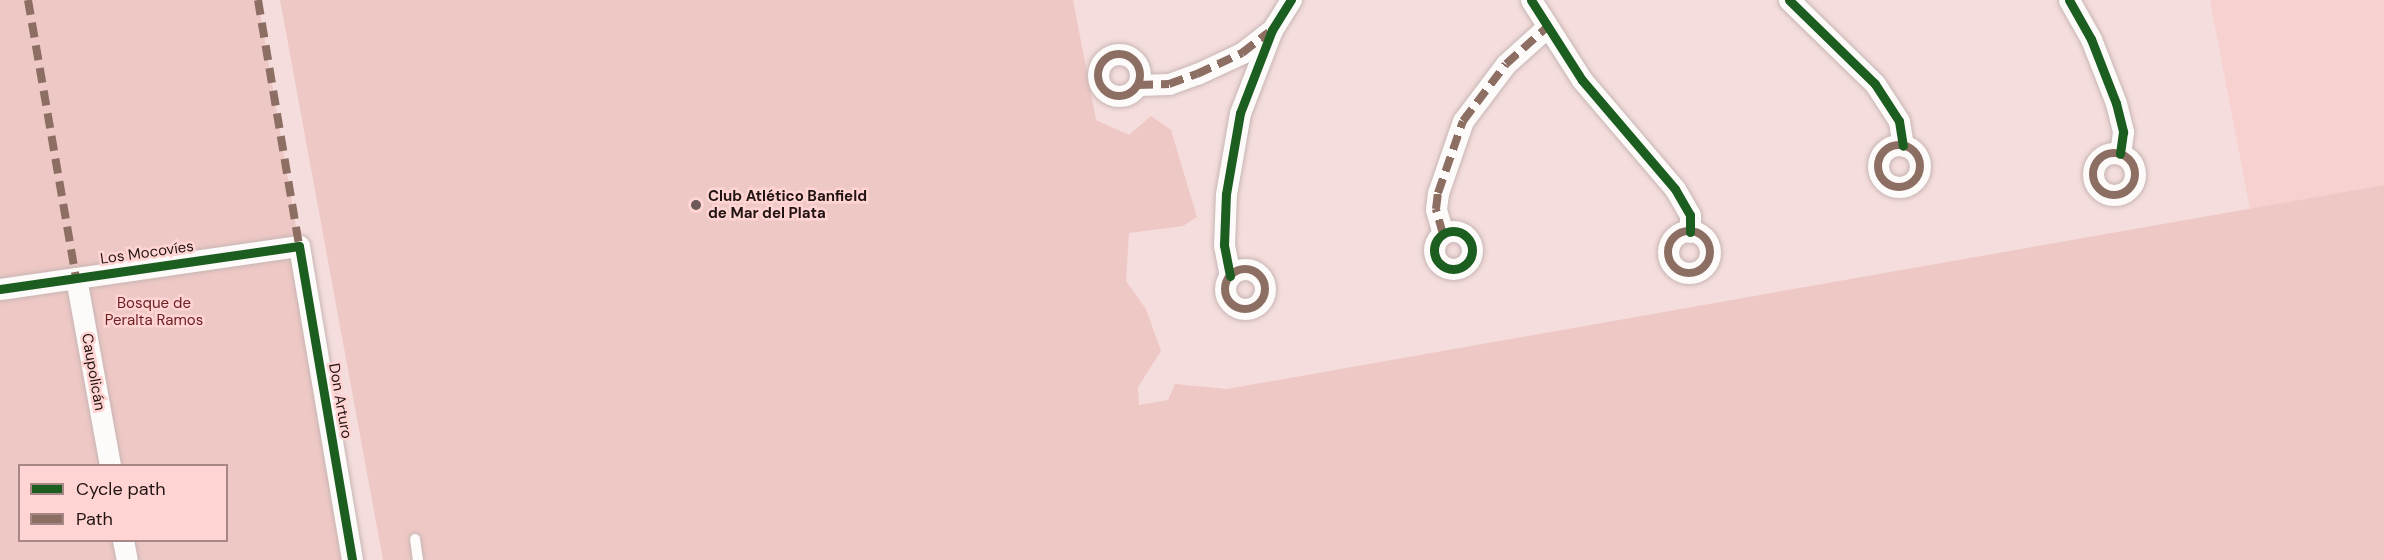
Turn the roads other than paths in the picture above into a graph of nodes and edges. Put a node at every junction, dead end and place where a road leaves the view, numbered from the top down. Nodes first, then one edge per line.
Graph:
1 (1291, 0) edge
2 (1530, 0) edge
3 (1789, 0) edge
4 (2069, 0) edge
5 (1546, 28) junction
6 (1272, 30) junction
7 (1138, 85) dead end
8 (1903, 146) dead end
9 (2120, 154) dead end
10 (1690, 232) dead end
11 (1443, 234) dead end
12 (298, 246) joint
13 (1230, 276) dead end
14 (76, 278) junction
15 (0, 289) edge
16 (110, 464) edge
17 (415, 539) dead end
18 (123, 542) edge
19 (127, 560) edge
20 (352, 560) edge
21 (418, 560) edge

1 - 6 street
2 - 5 street
3 - 8 street
4 - 9 street
5 - 10 street
5 - 11 street
6 - 7 street
6 - 13 street
12 - 14 street, Los Mocovíes
12 - 20 street, Don Arturo
14 - 15 street, Los Mocovíes
14 - 16 street, Caupolicán
17 - 21 lane
18 - 19 street

